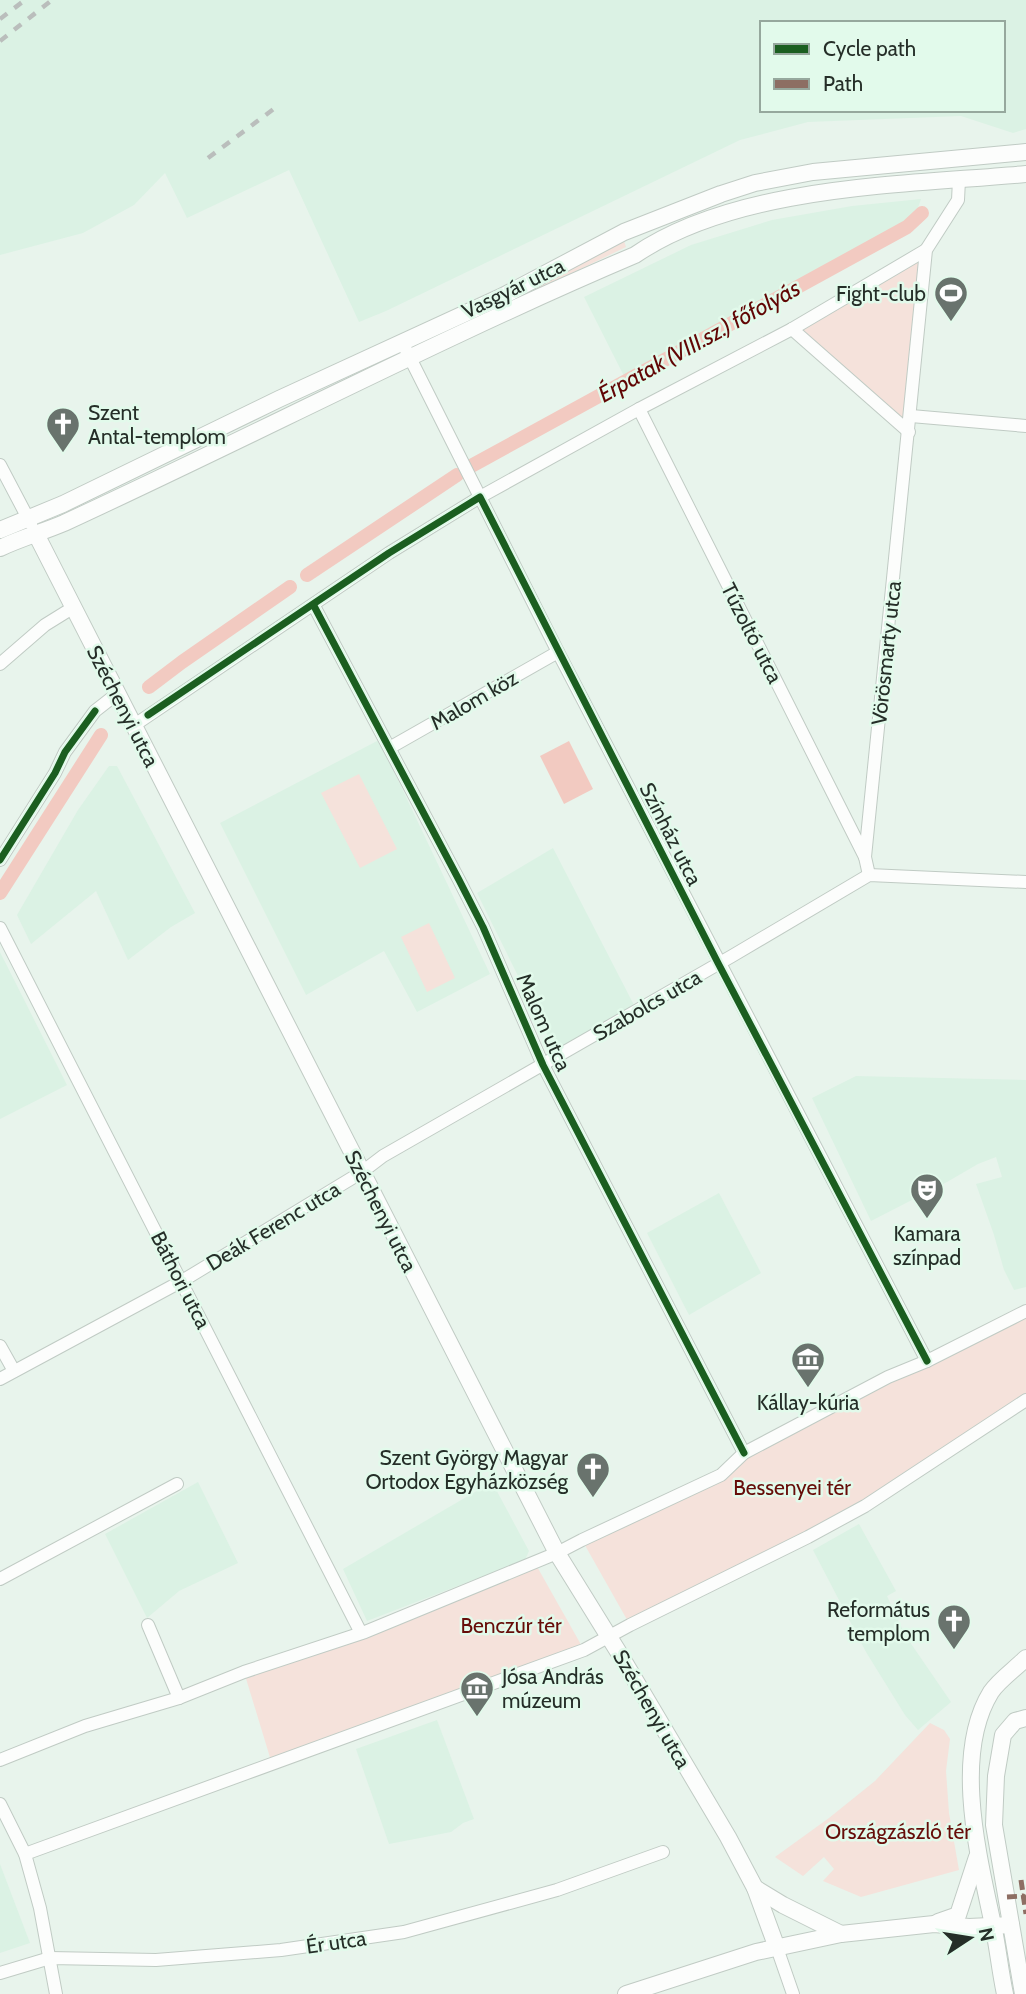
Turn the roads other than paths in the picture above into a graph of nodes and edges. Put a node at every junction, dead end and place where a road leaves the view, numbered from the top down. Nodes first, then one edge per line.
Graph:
1 (1026, 152) edge
2 (1026, 174) edge
3 (958, 180) junction
4 (926, 250) junction
5 (792, 328) junction
6 (402, 342) junction
7 (410, 358) junction
8 (639, 409) junction
9 (911, 416) junction
10 (1026, 426) edge
11 (909, 432) junction
12 (0, 466) edge
13 (480, 497) junction
14 (32, 527) junction
15 (0, 530) edge
16 (0, 548) edge
17 (314, 606) junction
18 (74, 607) junction
19 (558, 652) junction
20 (0, 664) edge
21 (118, 693) junction
22 (133, 726) junction
23 (391, 747) junction
24 (865, 857) junction
25 (0, 860) edge
26 (869, 875) junction
27 (1026, 882) edge
28 (0, 928) edge
29 (718, 963) junction
30 (543, 1065) junction
31 (362, 1172) junction
32 (182, 1282) junction
33 (1026, 1311) edge
34 (0, 1346) edge
35 (927, 1361) junction
36 (14, 1371) junction
37 (0, 1379) edge
38 (1026, 1400) edge
39 (744, 1453) junction
40 (177, 1484) dead end
41 (557, 1553) junction
42 (0, 1579) edge
43 (148, 1625) dead end
44 (361, 1633) junction
45 (610, 1637) junction
46 (1026, 1658) edge
47 (179, 1698) junction
48 (1026, 1717) edge
49 (0, 1760) edge
50 (0, 1804) edge
51 (663, 1852) dead end
52 (24, 1854) junction
53 (978, 1855) junction
54 (755, 1888) junction
55 (934, 1924) junction
56 (1011, 1925) junction
57 (993, 1926) junction
58 (841, 1934) junction
59 (777, 1948) junction
60 (50, 1958) junction
61 (0, 1973) edge
62 (56, 1994) edge
63 (626, 1994) edge
64 (793, 1994) edge
65 (1005, 1994) edge
66 (1023, 1994) edge

1 - 6 street, Vasgyár utca
2 - 3 street, Vasgyár utca
3 - 4 street
3 - 7 street, Vasgyár utca
4 - 5 street
4 - 9 street, Vörösmarty utca
5 - 8 street
5 - 11 street
6 - 7 street, Színház utca
6 - 14 street, Vasgyár utca
7 - 13 street, Színház utca
7 - 14 street, Vasgyár utca
8 - 13 street
8 - 24 street, Tűzoltó utca
9 - 10 street
9 - 11 street, Vörösmarty utca
11 - 24 street, Vörösmarty utca
12 - 14 street, Széchenyi utca
13 - 17 street
13 - 19 street, Színház utca
14 - 15 street
14 - 16 street
14 - 18 street, Széchenyi utca
17 - 22 street
17 - 23 street, Malom utca
18 - 20 street
18 - 21 street, Széchenyi utca
19 - 23 street, Malom köz
19 - 29 street, Színház utca
21 - 22 street, Széchenyi utca
21 - 25 street
22 - 31 street, Széchenyi utca
23 - 30 street, Malom utca
24 - 26 street, Vörösmarty utca
26 - 27 street
26 - 29 street, Szabolcs utca
28 - 32 street, Báthori utca
29 - 30 street, Szabolcs utca
29 - 35 street, Színház utca
30 - 31 street, Szabolcs utca
30 - 39 street, Malom utca
31 - 32 street, Deák Ferenc utca
31 - 41 street, Széchenyi utca
32 - 36 street, Deák Ferenc utca
32 - 44 street, Báthori utca
33 - 35 street
34 - 36 street
35 - 39 street
36 - 37 street, Deák Ferenc utca
38 - 45 street
39 - 41 street
40 - 42 street
41 - 44 street
41 - 45 street, Széchenyi utca
43 - 47 street
44 - 47 street
45 - 52 street
45 - 54 street, Széchenyi utca
46 - 53 street
47 - 49 street
48 - 56 street
50 - 52 street
51 - 60 street, Ér utca
52 - 60 street
53 - 55 street
53 - 57 street
54 - 58 street
54 - 59 street, Széchenyi utca
55 - 57 street
55 - 58 street
56 - 57 street
56 - 66 street
57 - 65 street
58 - 59 street
59 - 63 street
59 - 64 street
60 - 61 street, Ér utca
60 - 62 street

